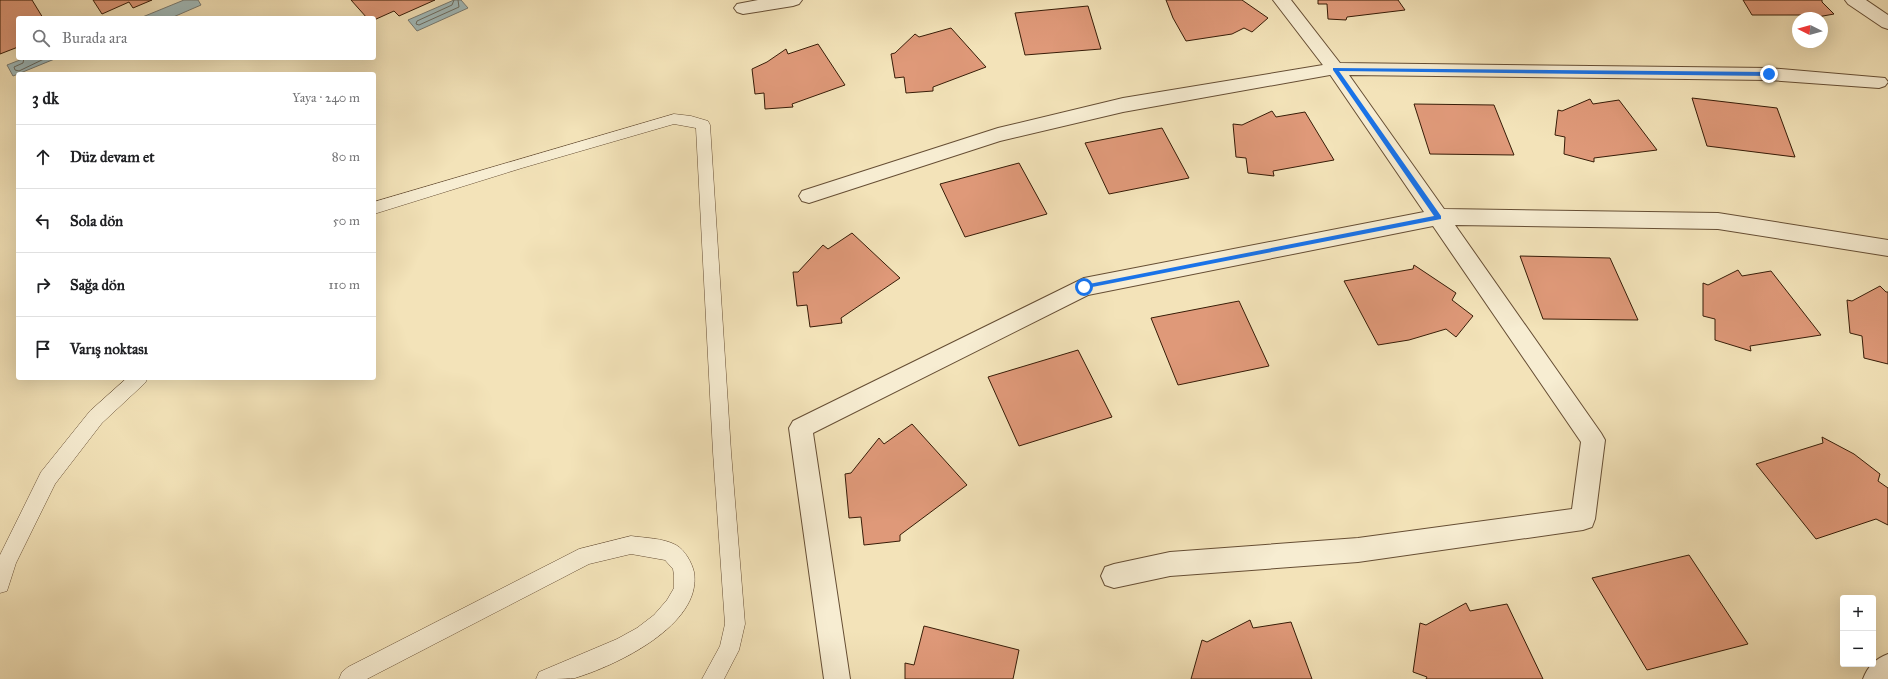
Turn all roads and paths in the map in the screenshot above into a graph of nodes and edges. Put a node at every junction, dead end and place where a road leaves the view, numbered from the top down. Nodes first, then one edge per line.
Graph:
1 (793, 0) edge
2 (1282, 0) edge
3 (1854, 0) edge
4 (743, 8) dead end
5 (1888, 23) edge
6 (1335, 69) junction
7 (1879, 82) dead end
8 (809, 196) dead end
9 (376, 207) edge
10 (1438, 217) junction
11 (1888, 248) edge
12 (137, 380) edge
13 (1114, 576) dead end
14 (0, 584) edge
15 (1888, 667) edge
16 (349, 679) edge
17 (546, 679) edge
18 (712, 679) edge
19 (837, 679) edge
20 (1876, 679) edge

1 - 4 street
2 - 6 street
3 - 5 street
6 - 7 street
6 - 8 street
6 - 10 street
9 - 18 lane
10 - 11 street
10 - 13 street
10 - 19 street
12 - 14 lane
15 - 20 street
16 - 17 lane

